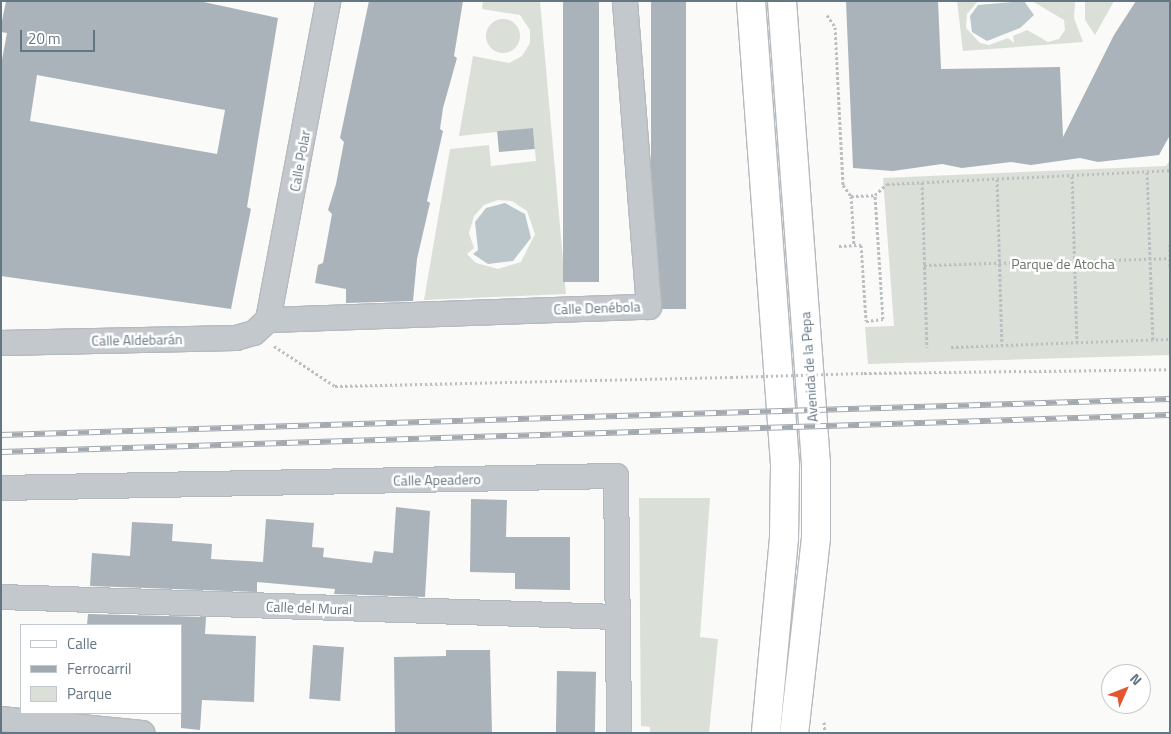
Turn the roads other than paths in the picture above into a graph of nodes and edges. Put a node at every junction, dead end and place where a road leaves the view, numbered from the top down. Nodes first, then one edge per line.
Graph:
1 (328, 1) edge
2 (625, 1) edge
3 (751, 1) edge
4 (782, 1) edge
5 (261, 327) junction
6 (1, 343) edge
7 (1, 488) edge
8 (1, 597) edge
9 (617, 617) junction
10 (1, 719) edge
11 (142, 733) edge
12 (618, 733) edge
13 (766, 733) edge
14 (794, 733) edge

1 - 5 street, Calle Polar
2 - 5 street, Calle Denébola
3 - 13 main road
4 - 14 main road, Avenida de la Pepa
5 - 6 street, Calle Aldebarán
7 - 9 street, Calle Apeadero
8 - 9 street, Calle del Mural
9 - 12 street, Calle Apeadero
10 - 11 street

